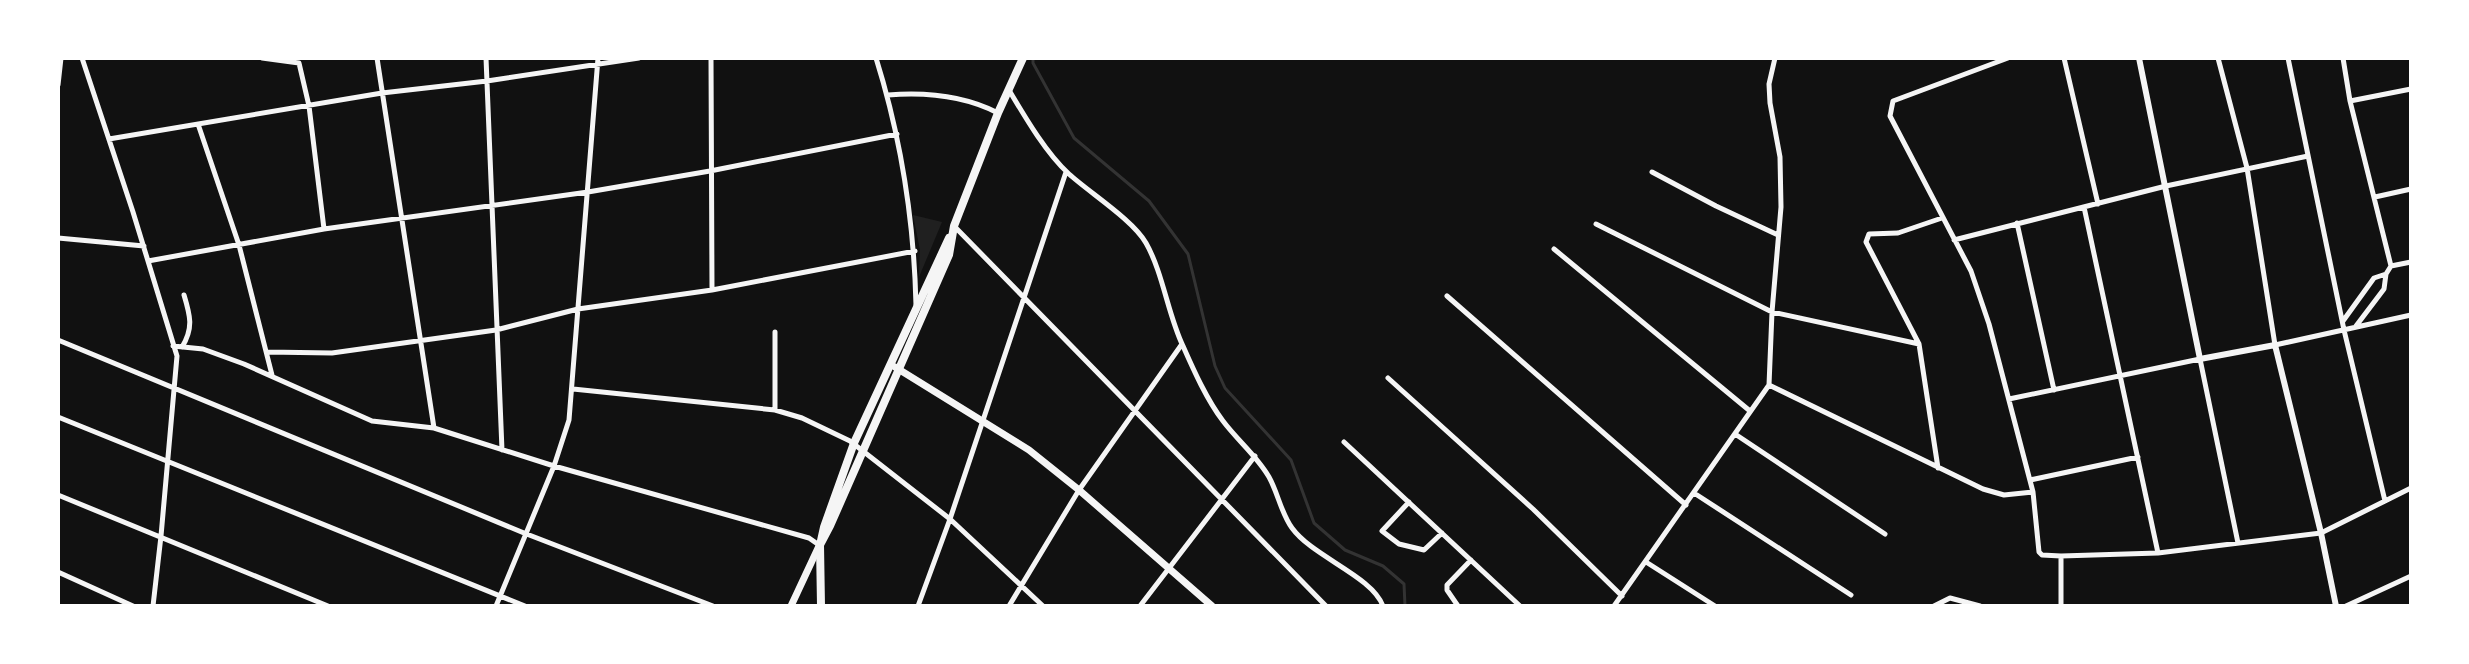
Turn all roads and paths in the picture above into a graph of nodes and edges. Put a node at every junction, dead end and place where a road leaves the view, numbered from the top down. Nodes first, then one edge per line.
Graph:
1 (61, 58) edge
2 (82, 58) edge
3 (262, 58) edge
4 (377, 58) edge
5 (486, 58) edge
6 (639, 58) edge
7 (711, 58) edge
8 (876, 58) edge
9 (1023, 58) edge
10 (1775, 58) edge
11 (2008, 58) edge
12 (2064, 58) edge
13 (2139, 58) edge
14 (2218, 58) edge
15 (2288, 58) edge
16 (2343, 58) edge
17 (597, 62) edge
18 (487, 81) junction
19 (58, 85) edge
20 (1009, 89) junction
21 (2411, 89) edge
22 (382, 93) junction
23 (888, 95) junction
24 (2350, 101) junction
25 (309, 106) junction
26 (998, 113) junction
27 (198, 124) junction
28 (897, 134) junction
29 (109, 139) junction
30 (2308, 156) junction
31 (2247, 168) junction
32 (710, 171) junction
33 (1066, 171) junction
34 (1652, 172) dead end
35 (2166, 186) junction
36 (2411, 189) edge
37 (588, 192) junction
38 (2375, 197) junction
39 (2098, 204) junction
40 (492, 207) junction
41 (2084, 207) junction
42 (402, 218) junction
43 (1942, 218) junction
44 (2017, 223) junction
45 (1596, 224) dead end
46 (954, 226) junction
47 (324, 229) junction
48 (1778, 235) junction
49 (58, 238) edge
50 (1954, 240) junction
51 (239, 245) junction
52 (144, 246) junction
53 (1554, 249) dead end
54 (915, 251) junction
55 (148, 261) junction
56 (2411, 262) edge
57 (2391, 266) junction
58 (2386, 274) junction
59 (712, 290) junction
60 (184, 295) dead end
61 (1024, 295) junction
62 (1447, 296) dead end
63 (916, 305) junction
64 (578, 309) junction
65 (1772, 312) junction
66 (2411, 315) edge
67 (2343, 321) junction
68 (2356, 327) junction
69 (496, 330) junction
70 (2344, 330) junction
71 (775, 332) dead end
72 (58, 340) edge
73 (421, 340) junction
74 (1182, 344) junction
75 (1919, 344) junction
76 (2275, 345) junction
77 (173, 346) junction
78 (182, 347) junction
79 (267, 352) junction
80 (2200, 359) junction
81 (894, 367) junction
82 (273, 376) junction
83 (2120, 376) junction
84 (1388, 378) dead end
85 (1769, 385) junction
86 (173, 389) junction
87 (573, 389) junction
88 (2054, 390) junction
89 (2009, 399) junction
90 (775, 410) junction
91 (1135, 410) junction
92 (1751, 412) junction
93 (58, 417) edge
94 (982, 421) junction
95 (434, 428) junction
96 (1735, 434) junction
97 (1344, 442) dead end
98 (854, 443) junction
99 (502, 450) junction
100 (862, 451) junction
101 (1255, 456) junction
102 (2138, 457) junction
103 (167, 462) junction
104 (554, 466) junction
105 (1938, 468) junction
106 (2030, 480) junction
107 (2411, 488) edge
108 (1079, 490) junction
109 (2033, 492) junction
110 (1694, 493) junction
111 (58, 495) edge
112 (1222, 499) junction
113 (2385, 501) junction
114 (1409, 502) junction
115 (1686, 505) junction
116 (950, 519) junction
117 (524, 533) junction
118 (1442, 533) junction
119 (2321, 533) junction
120 (1885, 534) dead end
121 (161, 536) junction
122 (2238, 543) junction
123 (820, 545) junction
124 (2158, 553) junction
125 (2061, 556) junction
126 (1471, 560) junction
127 (1646, 562) junction
128 (1168, 568) junction
129 (58, 572) edge
130 (2411, 576) edge
131 (1021, 585) junction
132 (1851, 595) dead end
133 (500, 596) junction
134 (1622, 596) junction
135 (133, 606) edge
136 (153, 606) edge
137 (328, 606) edge
138 (496, 606) edge
139 (525, 606) edge
140 (713, 606) edge
141 (791, 606) edge
142 (821, 606) edge
143 (918, 606) edge
144 (1009, 606) edge
145 (1043, 606) edge
146 (1140, 606) edge
147 (1212, 606) edge
148 (1326, 606) edge
149 (1383, 606) edge
150 (1458, 606) edge
151 (1520, 606) edge
152 (1614, 606) edge
153 (1715, 606) edge
154 (1934, 606) edge
155 (1980, 606) edge
156 (2061, 606) edge
157 (2336, 606) edge
158 (2346, 606) edge

1 - 19 street
2 - 29 street
3 - 25 street
4 - 22 street
5 - 18 street
6 - 17 street
7 - 32 street
8 - 23 street
9 - 20 main road
10 - 48 street
11 - 43 street
12 - 39 street
13 - 35 street
14 - 31 street
15 - 30 street
16 - 24 street
17 - 18 street
17 - 37 street
18 - 22 street
18 - 40 street
20 - 26 main road
20 - 33 street
21 - 24 street
22 - 25 street
22 - 42 street
23 - 26 street
23 - 28 street
24 - 38 street
25 - 27 street
25 - 47 street
26 - 46 main road
27 - 29 street
27 - 51 street
28 - 32 street
28 - 54 street
29 - 52 street
30 - 31 street
30 - 67 street
31 - 35 street
31 - 76 street
32 - 37 street
32 - 59 street
33 - 61 street
33 - 74 street
34 - 48 street
35 - 39 street
35 - 80 street
36 - 38 street
37 - 40 street
37 - 64 street
38 - 57 street
39 - 41 street
40 - 42 street
40 - 69 street
41 - 44 street
41 - 83 street
42 - 47 street
42 - 73 street
43 - 50 street
43 - 75 street
44 - 50 street
44 - 88 street
45 - 65 street
46 - 61 street
46 - 63 main road
46 - 81 main road
47 - 51 street
48 - 65 street
49 - 52 street
50 - 89 street
51 - 55 street
51 - 79 street
52 - 55 street
53 - 92 street
54 - 59 street
54 - 63 street
55 - 77 street
56 - 57 street
57 - 58 street
58 - 67 street
58 - 68 street
59 - 64 street
60 - 78 street
61 - 91 street
61 - 94 street
62 - 115 street
63 - 81 main road
64 - 69 street
64 - 87 street
65 - 75 street
65 - 85 street
66 - 68 street
67 - 70 street
68 - 70 street
69 - 73 street
69 - 99 street
70 - 76 street
70 - 113 street
71 - 90 street
72 - 86 street
73 - 79 street
73 - 95 street
74 - 91 street
74 - 101 street
75 - 105 street
76 - 80 street
76 - 119 street
77 - 78 street
77 - 86 street
78 - 82 street
79 - 82 street
80 - 83 street
80 - 122 street
81 - 94 main road
81 - 98 main road
81 - 100 main road
82 - 95 street
83 - 88 street
83 - 102 street
84 - 134 street
85 - 92 street
85 - 105 street
86 - 103 street
86 - 117 street
87 - 90 street
87 - 104 street
88 - 89 street
89 - 106 street
90 - 98 street
91 - 108 street
91 - 112 street
92 - 96 street
93 - 103 street
94 - 108 main road
94 - 116 street
95 - 99 street
96 - 110 street
96 - 120 street
97 - 114 street
98 - 100 street
98 - 123 main road
99 - 104 street
100 - 116 street
100 - 123 main road
101 - 112 street
101 - 149 street
102 - 106 street
102 - 124 street
103 - 121 street
103 - 133 street
104 - 117 street
104 - 123 street
105 - 109 street
106 - 109 street
107 - 113 street
108 - 128 main road
108 - 131 street
109 - 125 street
110 - 115 street
110 - 132 street
111 - 121 street
112 - 128 street
112 - 148 street
113 - 119 street
114 - 118 street
114 - 118 street
115 - 127 street
116 - 131 street
116 - 143 street
117 - 133 street
117 - 140 street
118 - 126 street
119 - 122 street
119 - 157 street
121 - 136 street
121 - 137 street
122 - 124 street
123 - 141 main road
123 - 142 main road
124 - 125 street
125 - 156 street
126 - 150 street
126 - 151 street
127 - 134 street
127 - 153 street
128 - 146 street
128 - 147 main road
129 - 135 street
130 - 158 street
131 - 144 street
131 - 145 street
133 - 138 street
133 - 139 street
134 - 152 street
154 - 155 street

